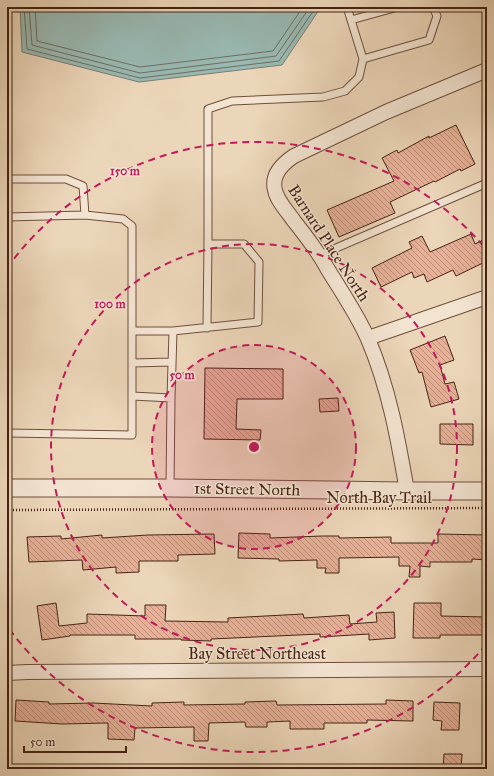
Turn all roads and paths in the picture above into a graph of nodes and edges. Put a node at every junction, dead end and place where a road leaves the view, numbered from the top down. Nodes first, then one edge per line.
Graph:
1 (347, 7) edge
2 (398, 7) edge
3 (434, 7) edge
4 (351, 20) junction
5 (363, 59) junction
6 (485, 74) edge
7 (7, 179) edge
8 (487, 183) edge
9 (85, 215) junction
10 (7, 217) edge
11 (208, 244) junction
12 (320, 255) junction
13 (487, 297) edge
14 (207, 328) junction
15 (132, 330) junction
16 (173, 331) junction
17 (368, 338) junction
18 (172, 362) junction
19 (132, 363) junction
20 (132, 396) junction
21 (171, 398) junction
22 (7, 433) edge
23 (7, 488) edge
24 (170, 488) junction
25 (487, 490) edge
26 (407, 491) junction
27 (487, 508) edge
28 (7, 510) edge
29 (7, 668) edge
30 (487, 669) edge
31 (27, 672) junction
32 (7, 673) edge

1 - 4 lane
2 - 4 lane
3 - 5 lane
4 - 5 lane
5 - 11 lane
6 - 12 street, Barnard Place North
7 - 9 lane
8 - 12 lane
9 - 10 lane
9 - 15 lane
11 - 14 lane
11 - 14 lane
12 - 17 street, Barnard Place North
13 - 17 street
14 - 16 lane
15 - 16 lane
15 - 19 lane
16 - 18 lane
17 - 26 street, Barnard Place North
18 - 19 lane
18 - 21 lane
19 - 20 lane
20 - 21 lane
20 - 22 lane
21 - 24 lane
23 - 24 street, 1st Street North
24 - 26 street, 1st Street North
25 - 26 street, 1st Street North
27 - 28 path, North Bay Trail
29 - 31 street, Bay Street Northeast
30 - 31 street, Bay Street Northeast
31 - 32 street, Bay Street Northeast

